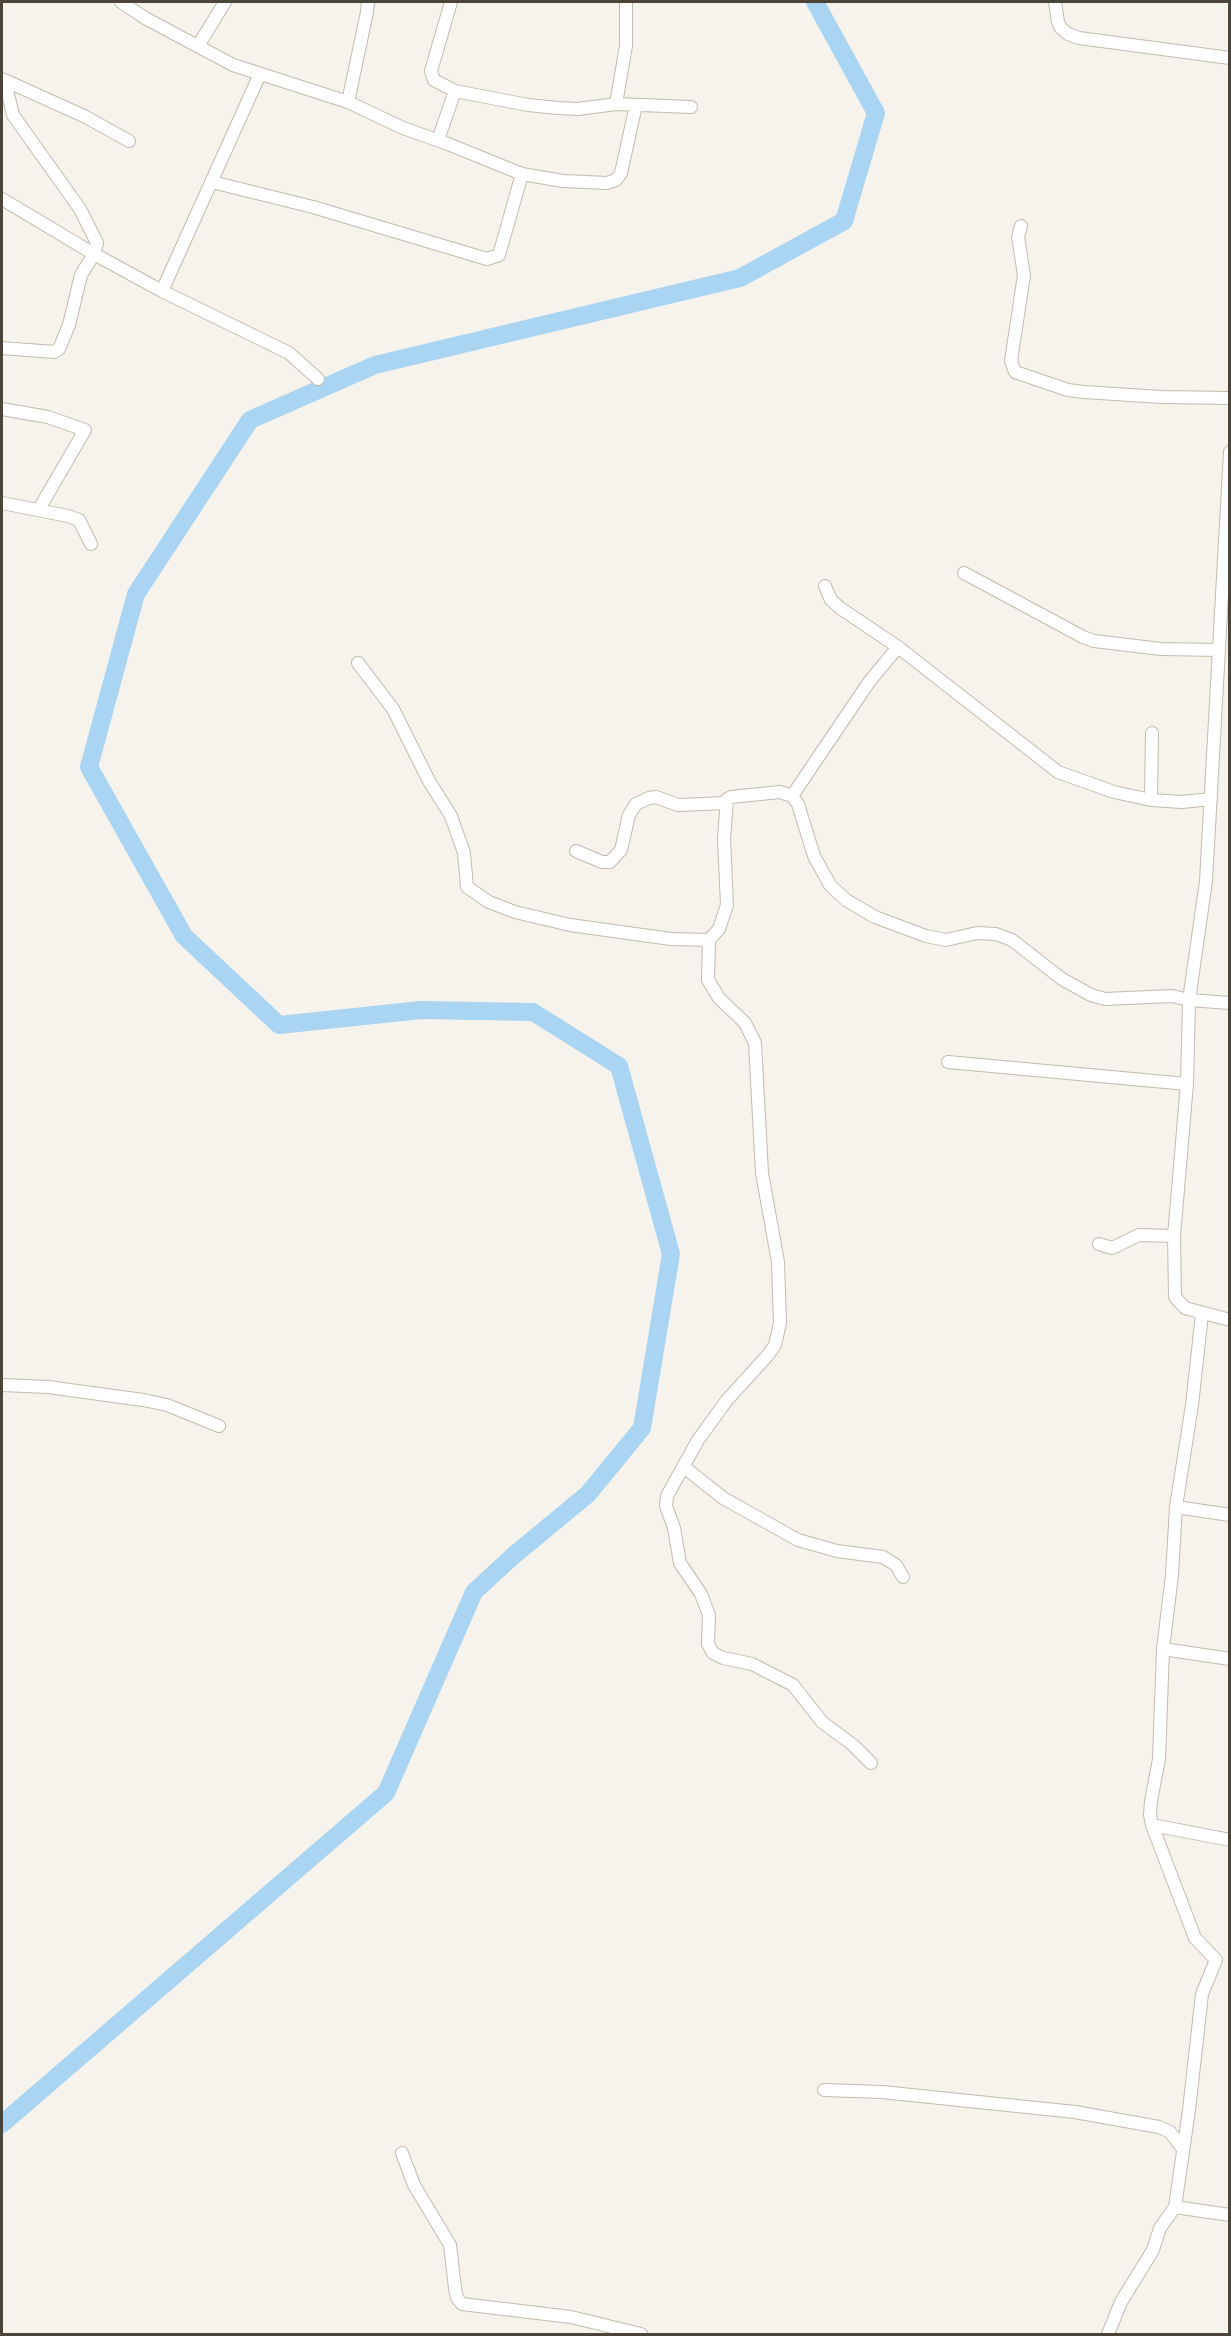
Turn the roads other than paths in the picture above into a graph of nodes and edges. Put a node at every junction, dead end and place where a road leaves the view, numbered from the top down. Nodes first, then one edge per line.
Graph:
1 (121, 2) edge
2 (225, 2) edge
3 (368, 2) edge
4 (451, 2) edge
5 (626, 2) edge
6 (1054, 2) edge
7 (198, 46) junction
8 (1230, 58) edge
9 (260, 74) junction
10 (3, 80) edge
11 (455, 91) junction
12 (348, 102) junction
13 (616, 104) junction
14 (636, 105) junction
15 (691, 107) dead end
16 (438, 140) junction
17 (129, 141) dead end
18 (522, 174) junction
19 (212, 182) junction
20 (2, 199) edge
21 (1021, 226) dead end
22 (93, 254) junction
23 (162, 291) junction
24 (2, 348) edge
25 (318, 379) dead end
26 (1230, 398) edge
27 (2, 409) edge
28 (1230, 452) edge
29 (2, 503) edge
30 (39, 509) junction
31 (91, 544) dead end
32 (964, 573) dead end
33 (825, 586) dead end
34 (1225, 621) edge
35 (898, 647) junction
36 (1219, 650) junction
37 (358, 663) dead end
38 (1152, 733) dead end
39 (792, 796) junction
40 (1211, 799) junction
41 (1151, 800) junction
42 (726, 803) junction
43 (576, 850) dead end
44 (709, 940) junction
45 (1189, 1000) junction
46 (1230, 1003) edge
47 (948, 1062) dead end
48 (1187, 1084) junction
49 (1174, 1236) junction
50 (1099, 1244) dead end
51 (1202, 1314) junction
52 (1230, 1320) edge
53 (2, 1384) edge
54 (219, 1426) dead end
55 (684, 1467) junction
56 (1176, 1507) junction
57 (1230, 1515) edge
58 (903, 1577) dead end
59 (1164, 1649) junction
60 (1230, 1659) edge
61 (871, 1763) dead end
62 (1152, 1825) junction
63 (1230, 1840) edge
64 (824, 2090) dead end
65 (1183, 2149) junction
66 (402, 2153) dead end
67 (1175, 2207) junction
68 (1230, 2215) edge
69 (641, 2334) edge
70 (1108, 2334) edge

1 - 7 street
2 - 7 street
3 - 12 street
4 - 11 street
5 - 13 street
6 - 8 street
7 - 9 street
9 - 12 street
9 - 19 street
10 - 17 street
10 - 22 street
11 - 13 street
11 - 16 street
12 - 16 street
13 - 14 street
14 - 15 street
14 - 18 street
16 - 18 street
18 - 19 street
19 - 23 street
20 - 22 street
21 - 26 street
22 - 23 street
22 - 24 street
23 - 25 street
27 - 30 street
28 - 34 street
29 - 30 street
30 - 31 street
32 - 36 street
33 - 35 street
34 - 36 street
35 - 39 street
35 - 41 street
36 - 40 street
37 - 44 street
38 - 41 street
39 - 42 street
39 - 45 street
40 - 41 street
40 - 45 street
42 - 43 street
42 - 44 street
44 - 55 street
45 - 46 street
45 - 48 street
47 - 48 street
48 - 49 street
49 - 50 street
49 - 51 street
51 - 52 street
51 - 56 street
53 - 54 street
55 - 58 street
55 - 61 street
56 - 57 street
56 - 59 street
59 - 60 street
59 - 62 street
62 - 63 street
62 - 65 street
64 - 65 street
65 - 67 street
66 - 69 street
67 - 68 street
67 - 70 street

